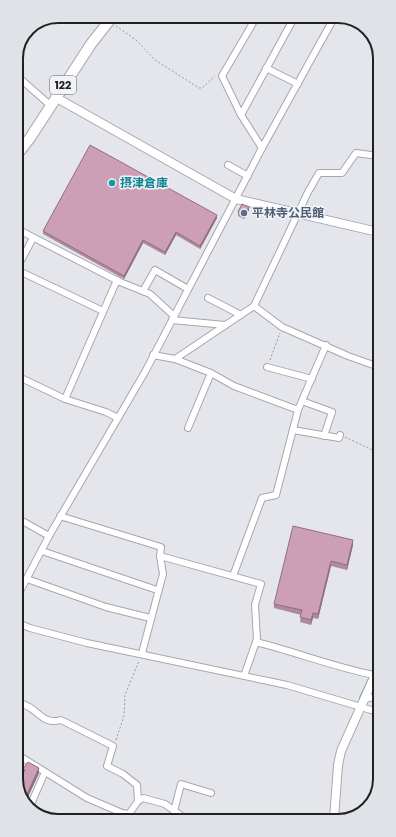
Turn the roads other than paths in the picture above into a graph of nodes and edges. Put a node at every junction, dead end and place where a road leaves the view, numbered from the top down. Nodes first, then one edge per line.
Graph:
1 (107, 23) edge
2 (253, 23) edge
3 (290, 23) edge
4 (331, 23) edge
5 (266, 68) junction
6 (23, 80) edge
7 (298, 84) junction
8 (53, 101) junction
9 (241, 115) junction
10 (23, 147) edge
11 (262, 148) junction
12 (373, 155) edge
13 (228, 164) dead end
14 (248, 176) junction
15 (236, 199) junction
16 (297, 213) junction
17 (373, 231) edge
18 (23, 232) edge
19 (34, 238) junction
20 (23, 258) edge
21 (23, 272) edge
22 (117, 280) junction
23 (188, 289) junction
24 (143, 291) junction
25 (208, 298) dead end
26 (254, 306) junction
27 (103, 312) junction
28 (241, 315) junction
29 (173, 318) junction
30 (226, 325) junction
31 (326, 345) junction
32 (152, 355) junction
33 (175, 359) junction
34 (373, 365) edge
35 (267, 367) road end
36 (211, 373) junction
37 (23, 379) edge
38 (312, 379) junction
39 (65, 399) junction
40 (302, 400) junction
41 (298, 410) junction
42 (118, 418) junction
43 (188, 428) dead end
44 (293, 430) junction
45 (340, 435) road end
46 (324, 436) junction
47 (60, 516) junction
48 (23, 521) edge
49 (49, 536) junction
50 (42, 550) junction
51 (160, 556) junction
52 (233, 576) junction
53 (27, 579) junction
54 (23, 587) edge
55 (157, 590) junction
56 (150, 618) junction
57 (23, 625) edge
58 (256, 642) junction
59 (142, 653) junction
60 (373, 669) edge
61 (244, 676) junction
62 (373, 680) edge
63 (373, 699) edge
64 (362, 703) junction
65 (23, 704) edge
66 (373, 708) edge
67 (23, 758) edge
68 (45, 772) junction
69 (211, 793) dead end
70 (138, 801) junction
71 (32, 802) edge
72 (174, 811) junction
73 (122, 813) joint
74 (178, 814) edge
75 (334, 814) edge

1 - 8 highway, 122
2 - 9 street
3 - 5 street
4 - 7 street
5 - 7 street
5 - 9 street
6 - 8 street
7 - 11 street
8 - 10 highway, 122
8 - 15 street
9 - 11 street
11 - 14 street
12 - 16 street
13 - 14 street
14 - 15 street
15 - 16 street
15 - 23 street
16 - 17 street
16 - 26 street
18 - 19 street
19 - 20 street
19 - 22 street
21 - 27 street
22 - 24 street
22 - 27 street
23 - 24 street
23 - 29 street
24 - 29 street
25 - 28 street
26 - 28 street
26 - 31 street
27 - 39 street
28 - 30 street
29 - 30 street
29 - 32 street
30 - 33 street
31 - 34 street
31 - 38 street
32 - 33 street
32 - 42 street
33 - 36 street
35 - 38 street
36 - 41 street
36 - 43 street
37 - 39 street
38 - 40 street
39 - 42 street
40 - 41 street
40 - 46 street
41 - 44 street
42 - 47 street
44 - 46 street
44 - 52 street
45 - 46 street
47 - 49 street
47 - 51 street
48 - 49 street
49 - 50 street
50 - 53 street
50 - 55 street
51 - 52 street
51 - 55 street
52 - 58 street
53 - 54 street
53 - 56 street
55 - 56 street
56 - 59 street
57 - 59 street
58 - 60 street
58 - 61 street
59 - 61 street
61 - 64 street
62 - 64 street
63 - 64 street
64 - 66 street
64 - 75 street
65 - 70 street
67 - 68 street
68 - 71 street
68 - 73 street
69 - 72 street
70 - 72 street
70 - 73 street
72 - 74 street

